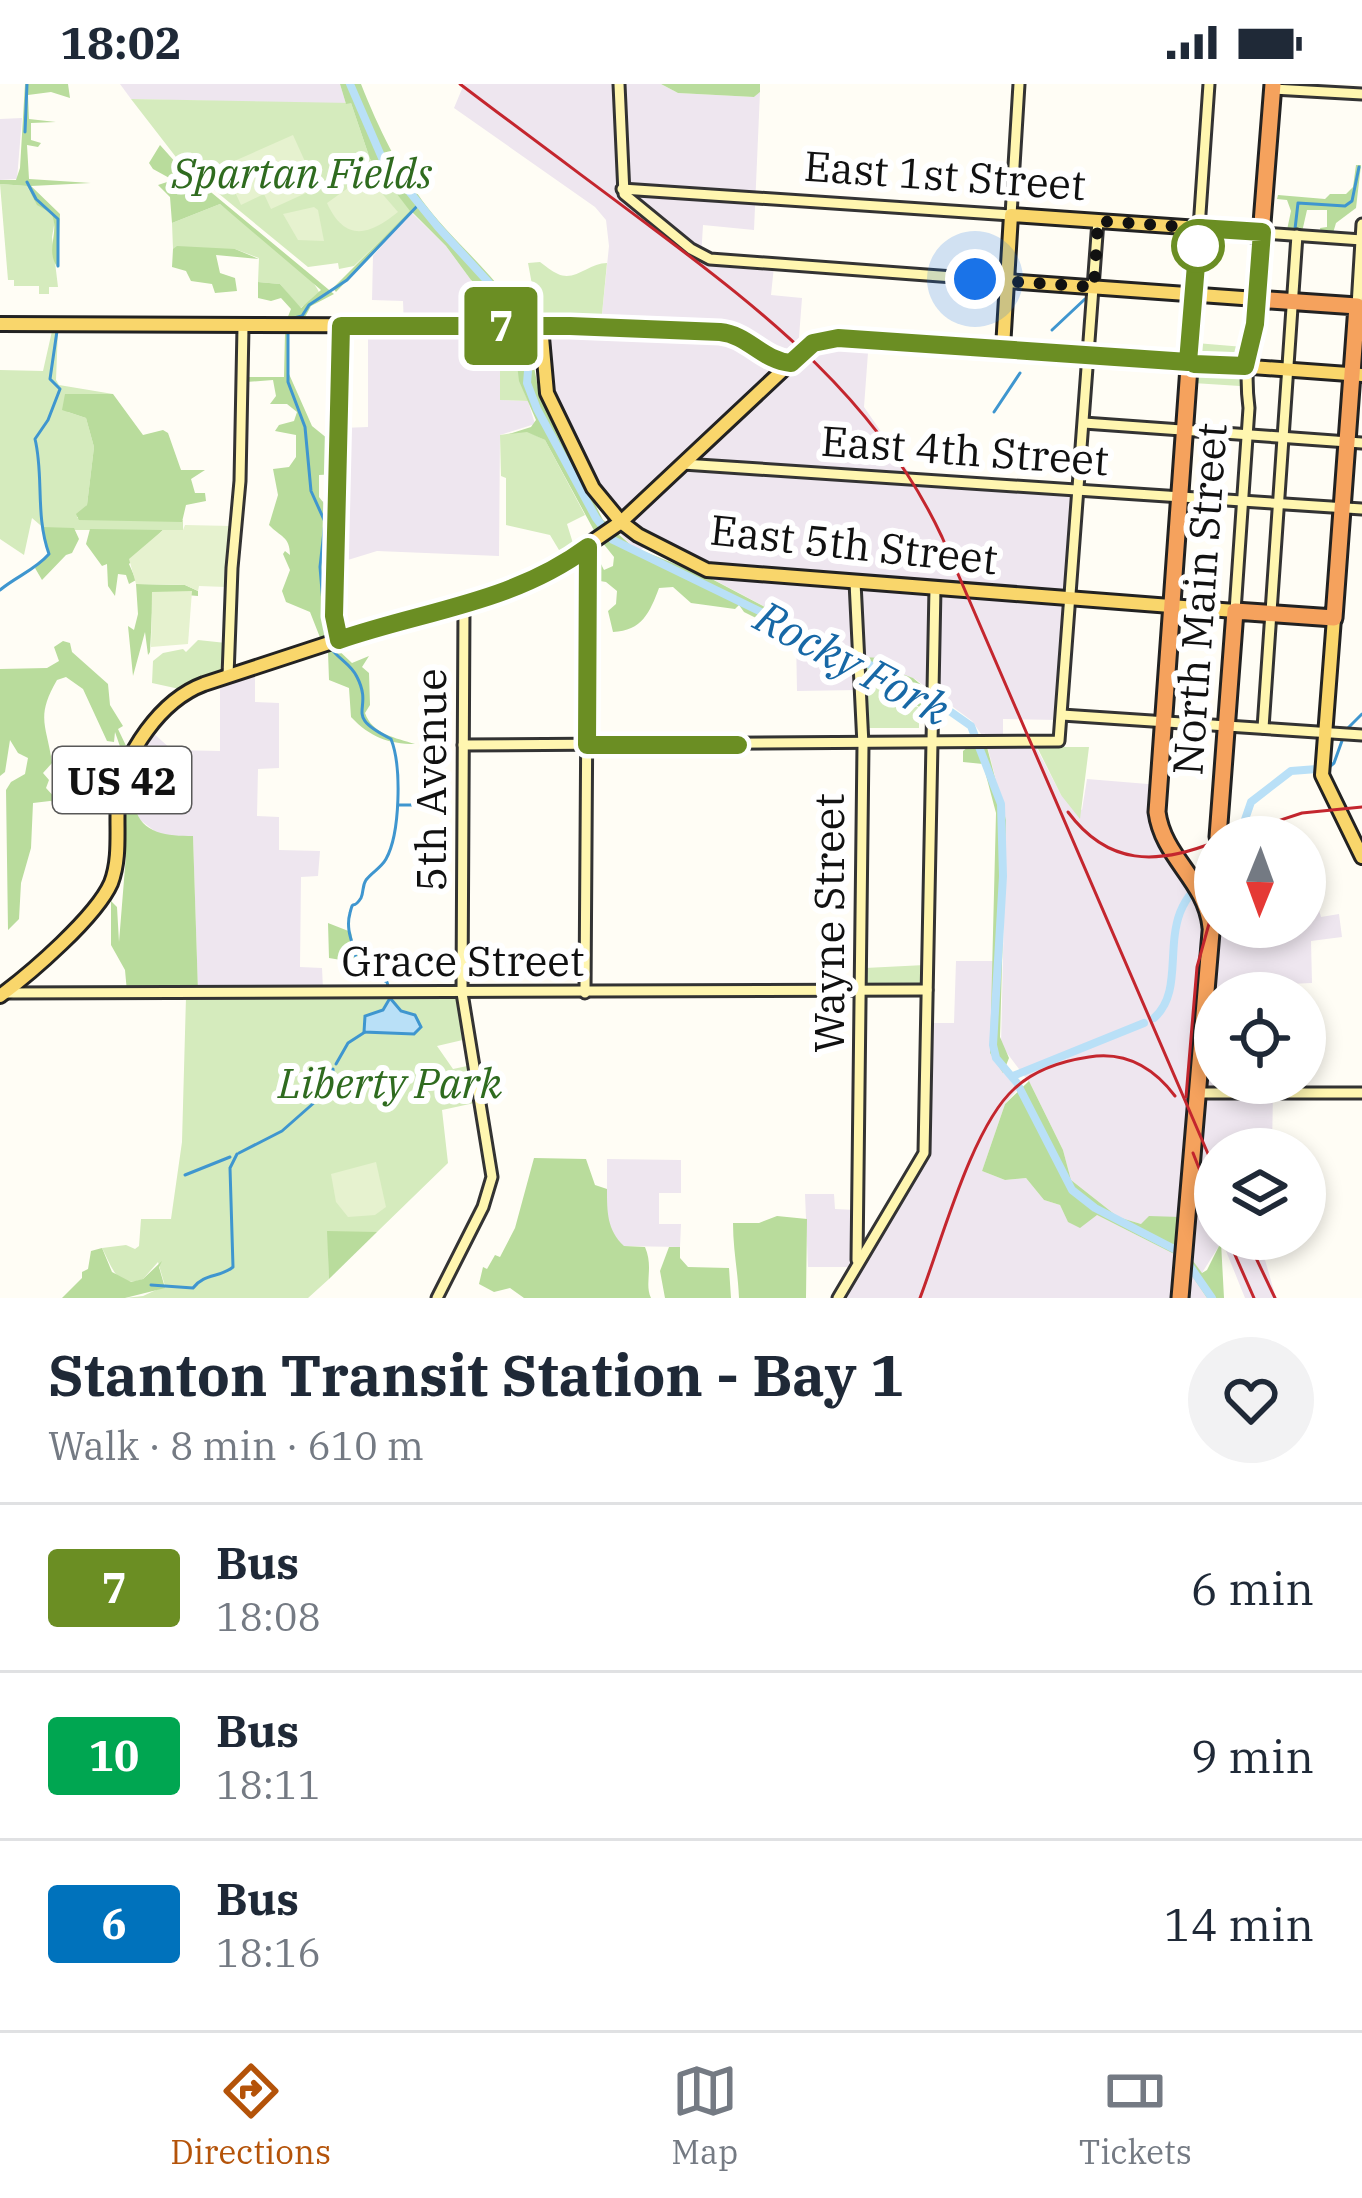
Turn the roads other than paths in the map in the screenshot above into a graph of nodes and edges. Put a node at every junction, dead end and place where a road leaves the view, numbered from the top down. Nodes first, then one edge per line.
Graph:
1 (619, 84) edge
2 (1019, 84) edge
3 (1210, 84) edge
4 (1273, 86) edge
5 (1362, 94) edge
6 (622, 189) junction
7 (1011, 215) junction
8 (1098, 221) junction
9 (1362, 224) edge
10 (1199, 228) junction
11 (1262, 232) junction
12 (1297, 235) junction
13 (1362, 239) edge
14 (1007, 281) junction
15 (1094, 287) junction
16 (1193, 295) junction
17 (1256, 299) junction
18 (1293, 302) junction
19 (1359, 306) edge
20 (0, 324) edge
21 (341, 326) junction
22 (541, 326) junction
23 (243, 327) junction
24 (1003, 348) junction
25 (800, 355) junction
26 (1088, 355) junction
27 (1188, 362) junction
28 (1245, 366) junction
29 (1288, 370) junction
30 (1357, 375) edge
31 (1084, 423) junction
32 (1183, 430) junction
33 (1247, 435) junction
34 (1283, 437) junction
35 (1354, 442) edge
36 (683, 464) junction
37 (1079, 491) junction
38 (1179, 497) junction
39 (1242, 502) junction
40 (1279, 504) junction
41 (1342, 508) junction
42 (1362, 509) edge
43 (618, 524) junction
44 (594, 543) junction
45 (855, 582) junction
46 (935, 588) junction
47 (1071, 598) junction
48 (1172, 606) junction
49 (464, 607) junction
50 (1235, 611) junction
51 (1271, 613) junction
52 (1334, 618) junction
53 (332, 642) junction
54 (228, 676) junction
55 (1062, 715) junction
56 (1163, 721) junction
57 (1226, 726) junction
58 (1263, 728) junction
59 (1325, 733) junction
60 (1362, 735) edge
61 (932, 744) junction
62 (587, 745) junction
63 (863, 745) junction
64 (464, 746) junction
65 (1220, 816) edge
66 (1362, 857) edge
67 (1194, 874) edge
68 (927, 990) junction
69 (862, 992) junction
70 (462, 993) junction
71 (585, 993) junction
72 (2, 994) edge
73 (1326, 1093) edge
74 (1362, 1093) edge
75 (1197, 1104) edge
76 (857, 1265) junction
77 (437, 1298) edge
78 (838, 1298) edge
79 (1180, 1298) edge

1 - 6 street
2 - 7 street
3 - 10 street
4 - 5 street
4 - 11 highway
6 - 7 street, East 1st Street
6 - 14 street
7 - 8 main road, East 1st Street
7 - 14 main road
8 - 10 main road, East 1st Street
8 - 15 street
9 - 13 street
10 - 11 highway, East 1st Street
10 - 16 highway
11 - 12 street
11 - 17 highway
12 - 13 street
12 - 18 street
13 - 19 street
14 - 15 main road
14 - 24 main road
15 - 16 main road
15 - 26 street
16 - 17 main road
16 - 27 highway
17 - 18 highway
17 - 28 street, North Main Street
18 - 19 highway
18 - 29 street
19 - 30 highway
20 - 23 main road
21 - 22 main road
21 - 23 main road
21 - 53 street
22 - 25 main road
22 - 43 main road, East 5th Street
23 - 54 street
24 - 25 main road
24 - 26 main road
25 - 36 main road, US 42
26 - 27 main road
26 - 31 street
27 - 28 main road
27 - 32 highway
28 - 29 main road
28 - 33 street, North Main Street
29 - 30 main road
29 - 34 street
30 - 35 highway
31 - 32 street
31 - 37 street
32 - 33 street
32 - 38 highway
33 - 34 street
33 - 39 street, North Main Street
34 - 35 street
34 - 40 street
35 - 41 highway
36 - 37 street, East 4th Street
36 - 43 main road, US 42
37 - 38 street, East 4th Street
37 - 47 street
38 - 39 street, East 4th Street
38 - 48 highway
39 - 40 street, East 4th Street
39 - 50 street, North Main Street
40 - 41 street, East 4th Street
40 - 51 street
41 - 42 street, East 4th Street
41 - 52 highway
43 - 44 main road, US 42
43 - 45 main road, East 5th Street
44 - 49 main road, US 42
44 - 62 street
45 - 46 main road, East 5th Street
45 - 63 street, Wayne Street
46 - 47 main road, East 5th Street
46 - 61 street
47 - 48 main road, East 5th Street
47 - 55 street
48 - 50 main road, East 5th Street
48 - 56 highway
49 - 53 main road, US 42
49 - 64 street, 5th Avenue
50 - 51 highway
50 - 57 highway, North Main Street
51 - 52 highway
51 - 58 street
52 - 59 main road
53 - 54 main road, US 42
54 - 72 main road, US 42
55 - 56 street
55 - 61 street
56 - 57 street
56 - 67 highway
57 - 58 street
57 - 65 highway, North Main Street
58 - 59 street
59 - 60 street
59 - 66 main road
61 - 63 street
61 - 68 street
62 - 63 street
62 - 64 street
62 - 71 street
63 - 69 street, Wayne Street
64 - 70 street, 5th Avenue
68 - 69 street, Grace Street
68 - 76 street
69 - 71 street, Grace Street
69 - 76 street, Wayne Street
70 - 71 street, Grace Street
70 - 72 street, Grace Street
70 - 77 street, 5th Avenue
73 - 74 street
75 - 79 highway
76 - 78 street

